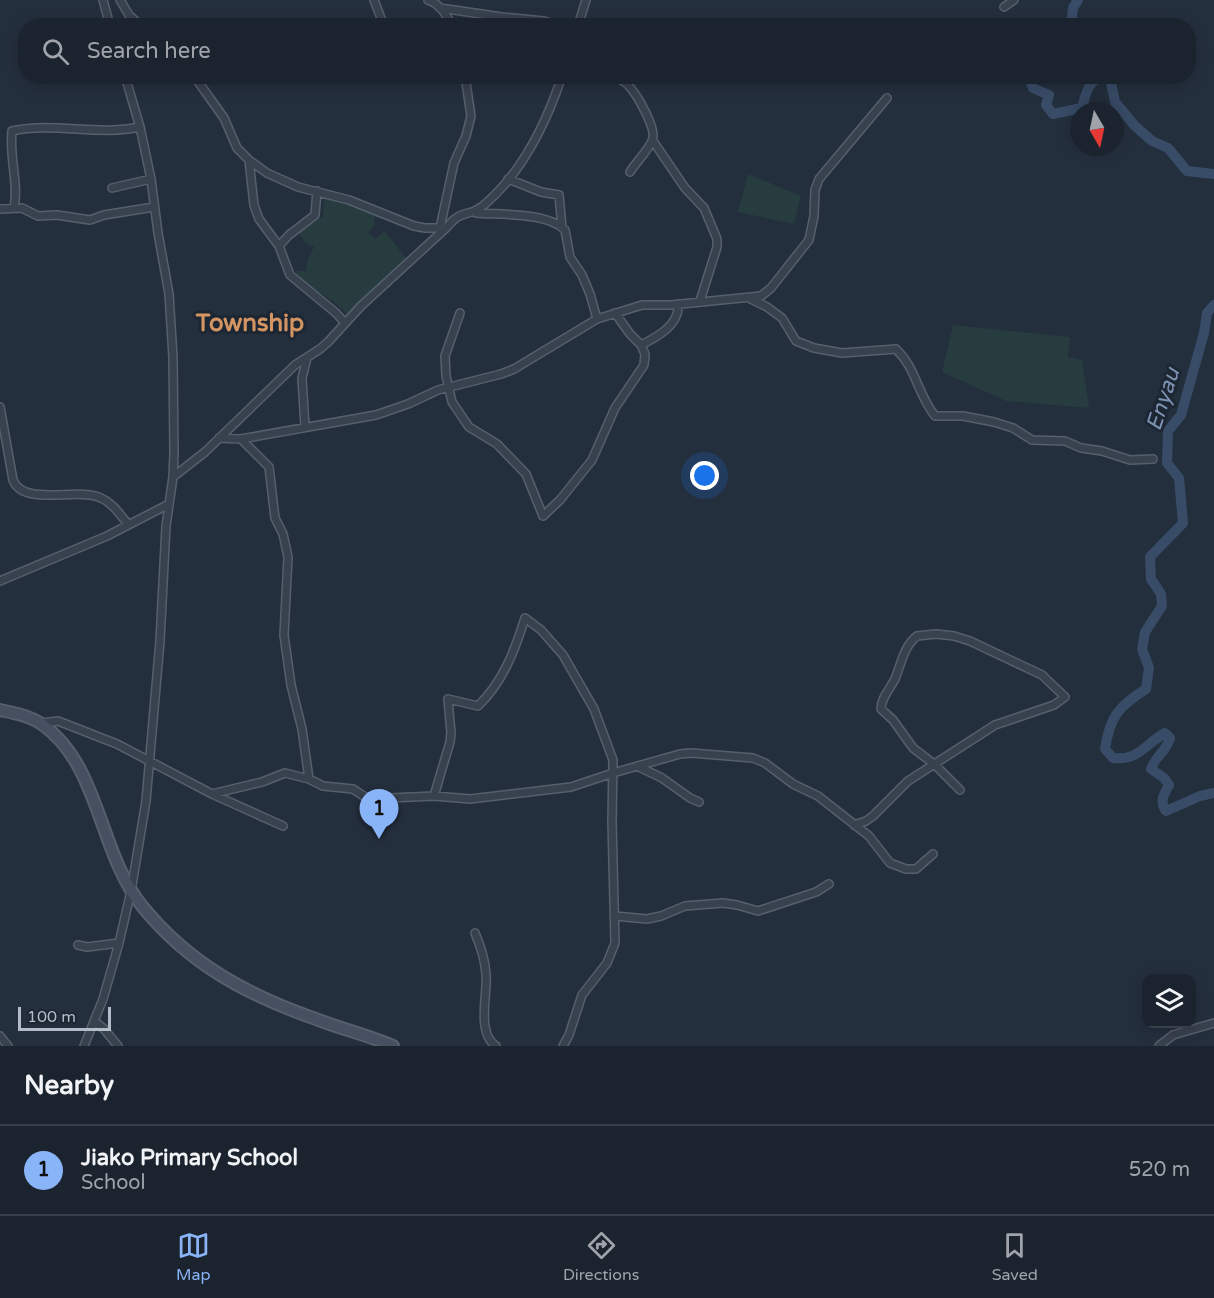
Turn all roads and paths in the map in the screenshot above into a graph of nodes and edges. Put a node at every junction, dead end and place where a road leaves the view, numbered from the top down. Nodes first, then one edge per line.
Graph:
1 (103, 0) edge
2 (120, 0) edge
3 (374, 0) edge
4 (428, 0) edge
5 (586, 0) edge
6 (1014, 0) edge
7 (440, 8) junction
8 (1004, 8) dead end
9 (108, 18) edge
10 (132, 18) edge
11 (381, 18) edge
12 (447, 18) edge
13 (512, 18) edge
14 (580, 18) edge
15 (127, 84) edge
16 (200, 84) edge
17 (466, 84) edge
18 (559, 84) edge
19 (627, 84) edge
20 (887, 98) dead end
21 (140, 127) junction
22 (653, 141) junction
23 (249, 160) junction
24 (630, 172) dead end
25 (151, 179) junction
26 (508, 179) junction
27 (112, 188) dead end
28 (317, 191) junction
29 (154, 207) junction
30 (14, 208) junction
31 (0, 209) edge
32 (476, 213) junction
33 (562, 227) junction
34 (443, 228) junction
35 (279, 246) junction
36 (749, 298) junction
37 (700, 301) junction
38 (678, 304) junction
39 (460, 313) dead end
40 (615, 313) junction
41 (597, 319) junction
42 (345, 323) junction
43 (640, 345) junction
44 (307, 358) junction
45 (448, 388) junction
46 (0, 407) edge
47 (305, 427) junction
48 (219, 438) junction
49 (241, 439) junction
50 (1154, 459) dead end
51 (173, 477) junction
52 (169, 504) junction
53 (128, 524) junction
54 (0, 581) edge
55 (0, 710) edge
56 (42, 723) junction
57 (151, 760) junction
58 (934, 764) junction
59 (637, 766) junction
60 (613, 773) junction
61 (309, 779) junction
62 (960, 790) dead end
63 (212, 794) junction
64 (434, 796) junction
65 (699, 802) dead end
66 (854, 825) junction
67 (283, 826) dead end
68 (933, 854) dead end
69 (829, 884) dead end
70 (131, 891) junction
71 (615, 916) junction
72 (475, 933) dead end
73 (119, 943) junction
74 (78, 945) dead end
75 (94, 1021) junction
76 (1214, 1023) edge
77 (0, 1036) edge
78 (8, 1046) edge
79 (84, 1046) edge
80 (118, 1046) edge
81 (393, 1046) edge
82 (496, 1046) edge
83 (563, 1046) edge
84 (1159, 1046) edge

1 - 9 street
2 - 10 street
3 - 11 street
4 - 7 street
5 - 14 street
6 - 8 street
7 - 12 street
7 - 13 street
15 - 21 street
16 - 23 street
17 - 34 street
18 - 26 street
19 - 22 street
20 - 36 street
21 - 25 street
21 - 30 street
22 - 24 street
22 - 37 street
23 - 28 street
23 - 35 street
25 - 27 street
25 - 29 street
26 - 32 street
26 - 33 street
28 - 34 street
28 - 35 street
29 - 30 street
29 - 51 street
30 - 31 street
32 - 33 street
32 - 34 street
33 - 41 street
34 - 42 street
35 - 42 street
36 - 37 street
36 - 50 street
37 - 38 street
38 - 40 street
38 - 43 street
39 - 45 street
40 - 41 street
40 - 43 street
41 - 45 street
42 - 44 street
43 - 45 street
44 - 47 street
44 - 48 street
45 - 47 street
46 - 53 street
47 - 49 street
48 - 49 street
48 - 51 street
49 - 61 street
51 - 52 street
52 - 53 street
52 - 57 street
53 - 54 street
55 - 56 street
56 - 57 street
56 - 70 street
57 - 63 street
57 - 70 street
58 - 58 street
58 - 62 street
58 - 66 street
59 - 60 street
59 - 65 street
59 - 66 street
60 - 64 street
60 - 64 street
60 - 71 street
61 - 63 street
61 - 64 street
63 - 67 street
66 - 68 street
69 - 71 street
70 - 73 street
70 - 81 street
71 - 83 street
72 - 82 street
73 - 74 street
73 - 75 street
75 - 79 street
75 - 80 street
76 - 84 street
77 - 78 street

